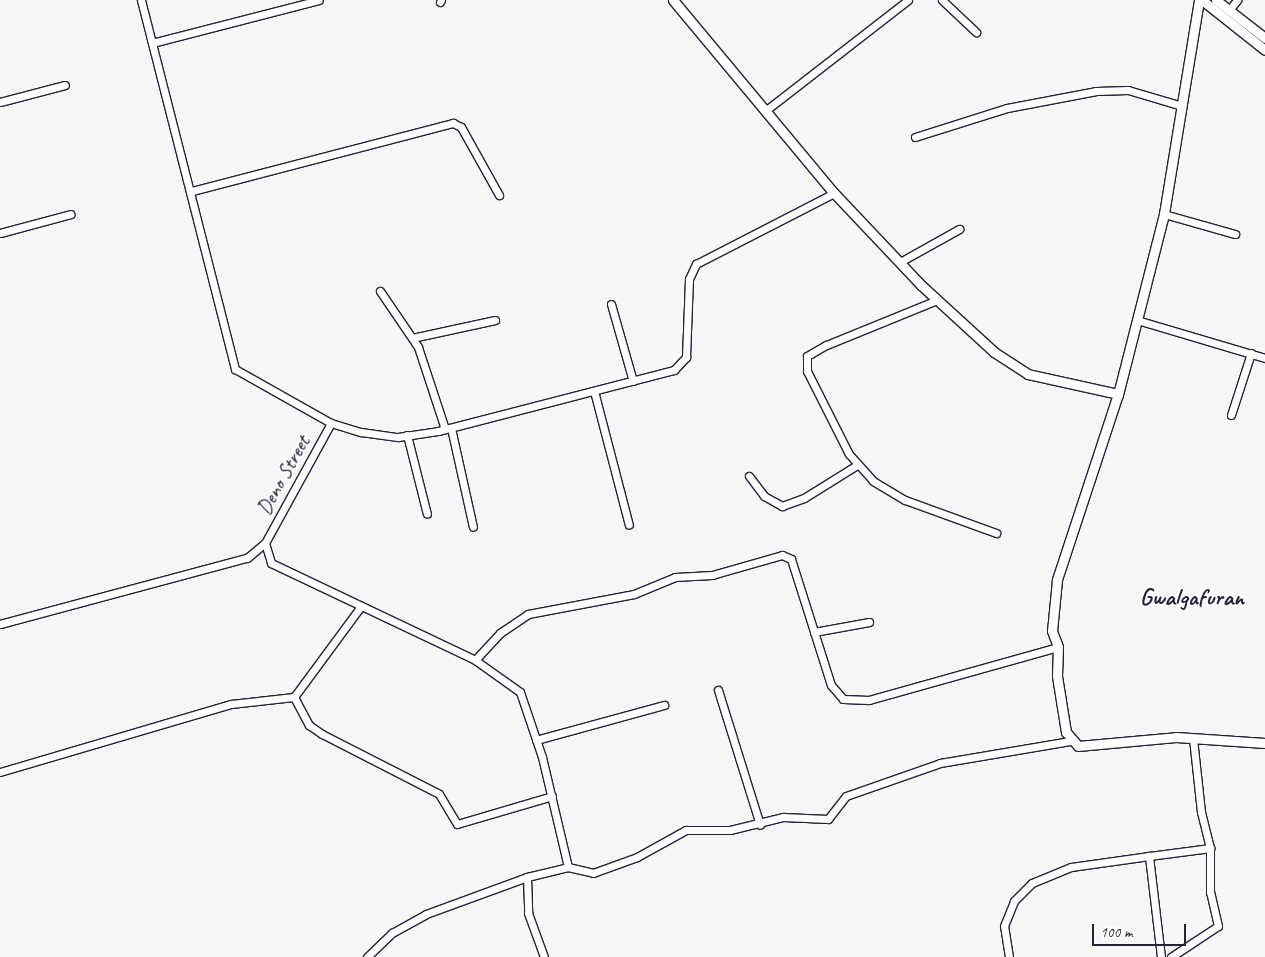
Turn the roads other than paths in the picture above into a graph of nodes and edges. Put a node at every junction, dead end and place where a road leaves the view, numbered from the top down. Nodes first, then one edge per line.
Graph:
1 (141, 0) edge
2 (319, 0) edge
3 (673, 0) edge
4 (908, 0) edge
5 (942, 0) edge
6 (1200, 0) edge
7 (1216, 0) edge
8 (1237, 0) edge
9 (1229, 10) junction
10 (976, 32) dead end
11 (1265, 38) edge
12 (152, 43) junction
13 (1265, 50) edge
14 (65, 85) dead end
15 (0, 102) edge
16 (1182, 106) junction
17 (765, 111) junction
18 (915, 137) dead end
19 (192, 191) junction
20 (834, 193) junction
21 (499, 195) dead end
22 (71, 214) dead end
23 (1164, 214) junction
24 (959, 229) dead end
25 (0, 233) edge
26 (1236, 234) dead end
27 (900, 262) junction
28 (380, 291) dead end
29 (937, 300) junction
30 (611, 304) dead end
31 (495, 320) dead end
32 (1136, 320) junction
33 (412, 338) junction
34 (1251, 353) junction
35 (1265, 358) edge
36 (633, 382) junction
37 (594, 391) junction
38 (1118, 394) junction
39 (1231, 415) dead end
40 (331, 424) junction
41 (448, 429) junction
42 (407, 434) junction
43 (858, 465) junction
44 (749, 476) dead end
45 (427, 514) dead end
46 (630, 525) dead end
47 (473, 528) dead end
48 (996, 533) dead end
49 (265, 543) junction
50 (361, 606) junction
51 (869, 622) dead end
52 (0, 624) edge
53 (814, 632) junction
54 (1058, 647) junction
55 (475, 660) junction
56 (718, 690) dead end
57 (294, 697) junction
58 (664, 705) dead end
59 (1193, 738) junction
60 (536, 740) junction
61 (1070, 741) junction
62 (1265, 743) edge
63 (0, 772) edge
64 (552, 796) junction
65 (760, 825) junction
66 (1210, 848) junction
67 (1149, 856) junction
68 (568, 867) junction
69 (527, 877) junction
70 (367, 957) edge
71 (544, 957) edge
72 (1009, 957) edge
73 (1161, 957) edge
74 (1171, 957) edge

1 - 12 street
2 - 12 street
3 - 17 street
4 - 17 street
5 - 10 street
6 - 13 street
6 - 16 street
7 - 9 street
8 - 9 street
9 - 11 street
12 - 19 street
14 - 15 street
16 - 18 street
16 - 23 street
17 - 20 street
19 - 21 street
19 - 40 street
20 - 27 street
20 - 36 street
22 - 25 street
23 - 26 street
23 - 32 street
24 - 27 street
27 - 29 street
28 - 33 street
29 - 38 street
29 - 43 street
30 - 36 street
31 - 33 street
32 - 34 street
32 - 38 street
33 - 41 street
34 - 35 street
34 - 39 street
36 - 37 street
37 - 41 street
37 - 46 street
38 - 54 street
40 - 42 street
40 - 49 street, Deno Street
41 - 42 street
41 - 47 street
42 - 45 street
43 - 44 street
43 - 48 street
49 - 50 street
49 - 52 street
50 - 55 street
50 - 57 street
51 - 53 street
53 - 54 street
53 - 55 street
54 - 61 street
55 - 60 street
56 - 65 street
57 - 63 street
57 - 64 street
58 - 60 street
59 - 61 street
59 - 62 street
59 - 66 street
60 - 64 street
61 - 65 street
64 - 68 street
65 - 68 street
66 - 67 street
66 - 74 street
67 - 72 street
67 - 73 street
68 - 69 street
69 - 70 street
69 - 71 street

